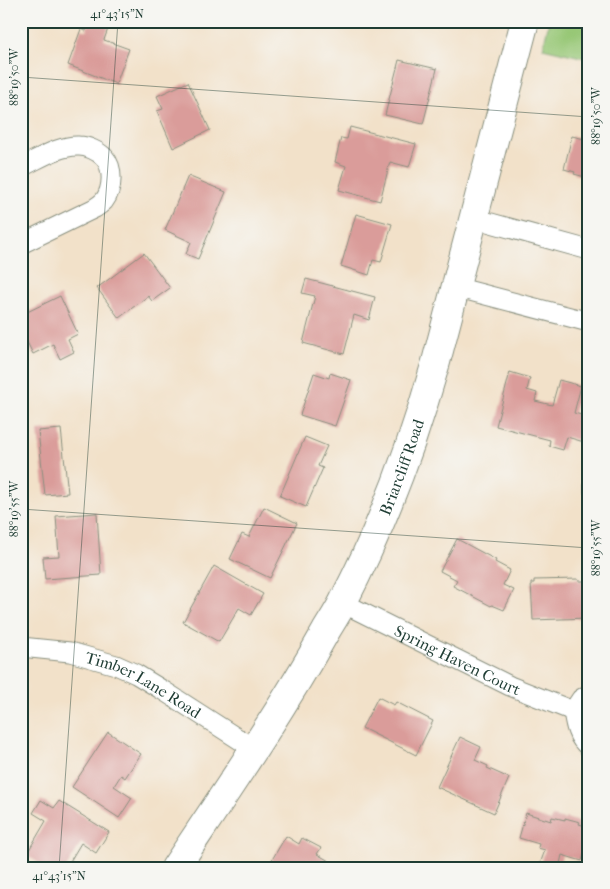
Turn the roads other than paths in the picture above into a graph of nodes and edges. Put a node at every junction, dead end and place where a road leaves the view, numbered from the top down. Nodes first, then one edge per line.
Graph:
1 (525, 21) edge
2 (21, 167) edge
3 (473, 218) junction
4 (21, 244) edge
5 (589, 250) edge
6 (455, 286) junction
7 (589, 322) edge
8 (343, 602) junction
9 (21, 647) edge
10 (589, 694) edge
11 (573, 711) junction
12 (589, 747) edge
13 (254, 749) junction
14 (176, 868) edge

1 - 3 street, Briarcliff Road
2 - 4 street
3 - 5 street
3 - 6 street, Briarcliff Road
6 - 7 street
6 - 8 street, Briarcliff Road
8 - 11 street, Spring Haven Court
8 - 13 street, Briarcliff Road
9 - 13 street, Timber Lane Road
10 - 11 street
11 - 12 street
13 - 14 street, Briarcliff Road

